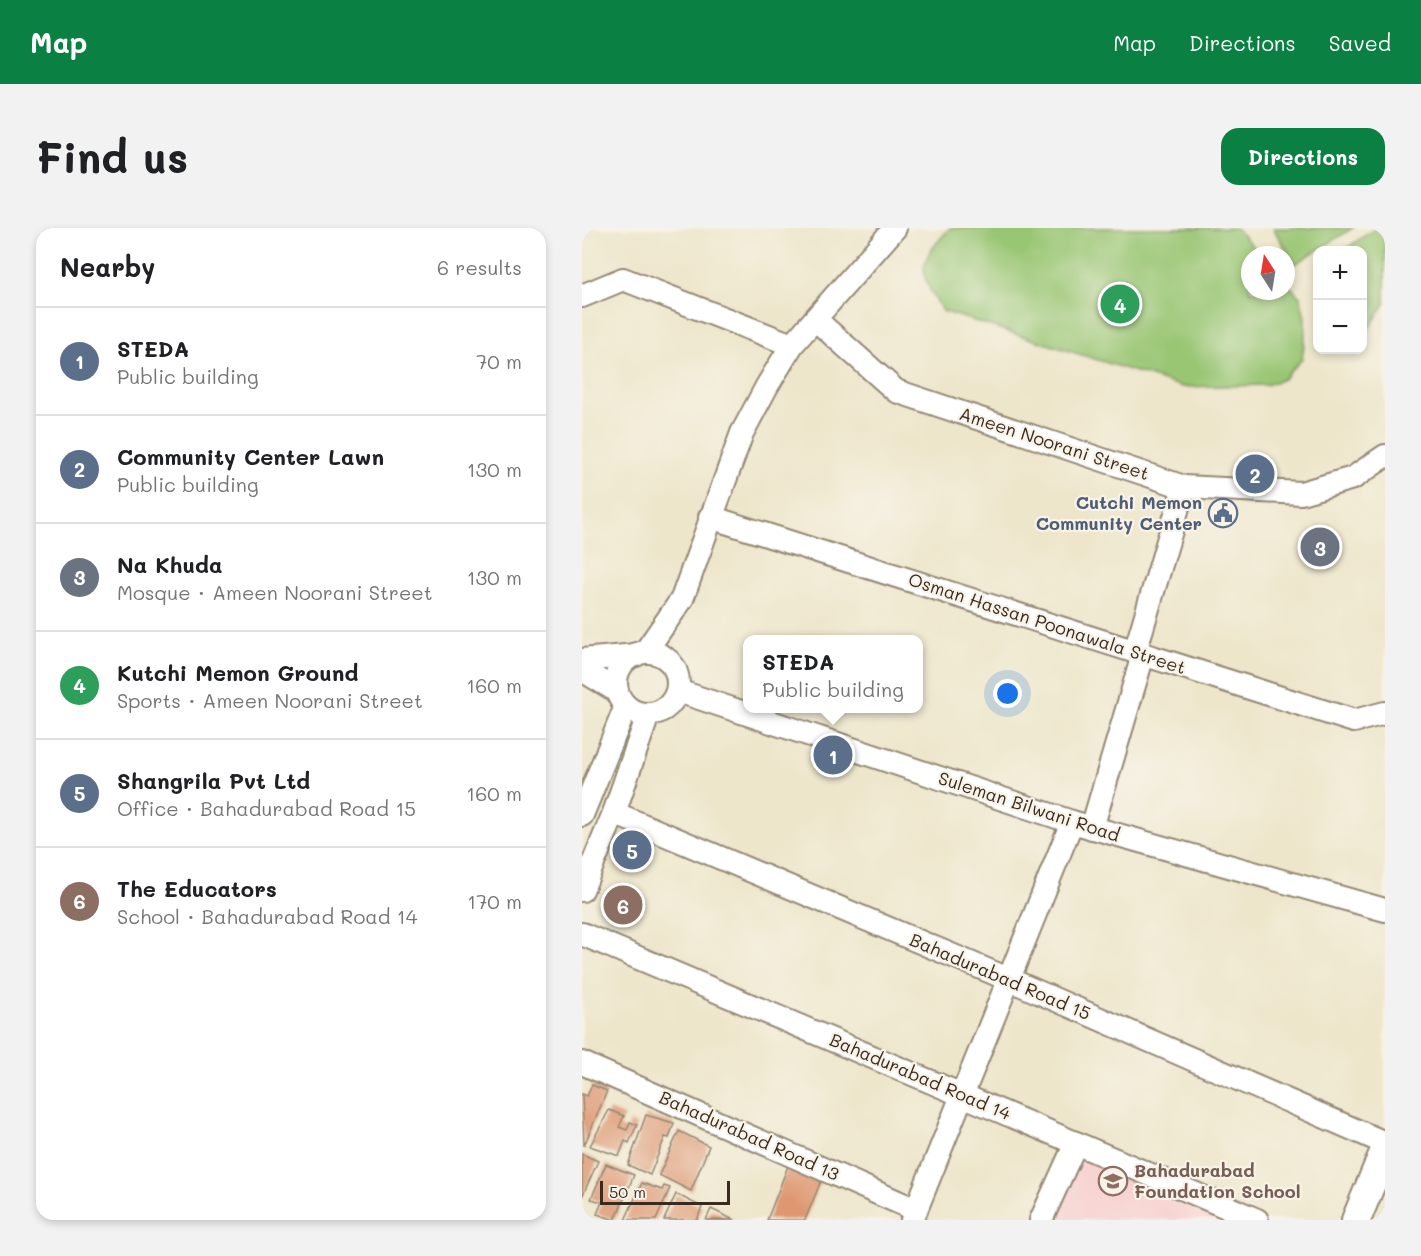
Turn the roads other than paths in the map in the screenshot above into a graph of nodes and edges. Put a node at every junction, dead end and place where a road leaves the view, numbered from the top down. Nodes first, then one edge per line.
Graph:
1 (895, 228) edge
2 (582, 296) edge
3 (815, 319) junction
4 (792, 345) junction
5 (1385, 456) edge
6 (1185, 487) junction
7 (710, 516) junction
8 (682, 598) junction
9 (641, 653) junction
10 (1139, 653) junction
11 (582, 660) edge
12 (673, 667) junction
13 (582, 670) edge
14 (678, 691) junction
15 (621, 698) junction
16 (743, 713) edge
17 (744, 713) edge
18 (1385, 713) edge
19 (648, 715) junction
20 (614, 813) junction
21 (582, 815) edge
22 (1082, 825) junction
23 (590, 846) edge
24 (582, 890) edge
25 (1385, 910) edge
26 (582, 934) edge
27 (1008, 979) junction
28 (582, 1064) edge
29 (962, 1095) junction
30 (1076, 1143) junction
31 (1385, 1143) edge
32 (1385, 1150) edge
33 (914, 1215) edge
34 (1041, 1220) edge
35 (1257, 1220) edge
36 (1356, 1220) edge

1 - 3 street
2 - 4 street
3 - 4 street
3 - 6 street, Ameen Noorani Street
4 - 7 street
5 - 6 street, Ameen Noorani Street
6 - 10 street
7 - 8 street
7 - 10 street, Osman Hassan Poonawala Street
8 - 9 street
8 - 12 street
9 - 11 street
9 - 12 street
9 - 15 street
10 - 18 street, Osman Hassan Poonawala Street
10 - 22 street
12 - 14 street
13 - 15 street
14 - 16 street, Suleman Bilwani Road
14 - 19 street
15 - 19 street
15 - 21 street
17 - 22 street, Suleman Bilwani Road
19 - 20 street
20 - 23 street
20 - 27 street, Bahadurabad Road 15
22 - 25 street, Suleman Bilwani Road
22 - 27 street
23 - 24 street
26 - 29 street, Bahadurabad Road 14
27 - 29 street
27 - 31 street, Bahadurabad Road 15
28 - 33 street, Bahadurabad Road 13
29 - 30 street, Bahadurabad Road 14
29 - 33 street
30 - 34 street
30 - 35 street, Bahadurabad Road 14
32 - 36 main road

